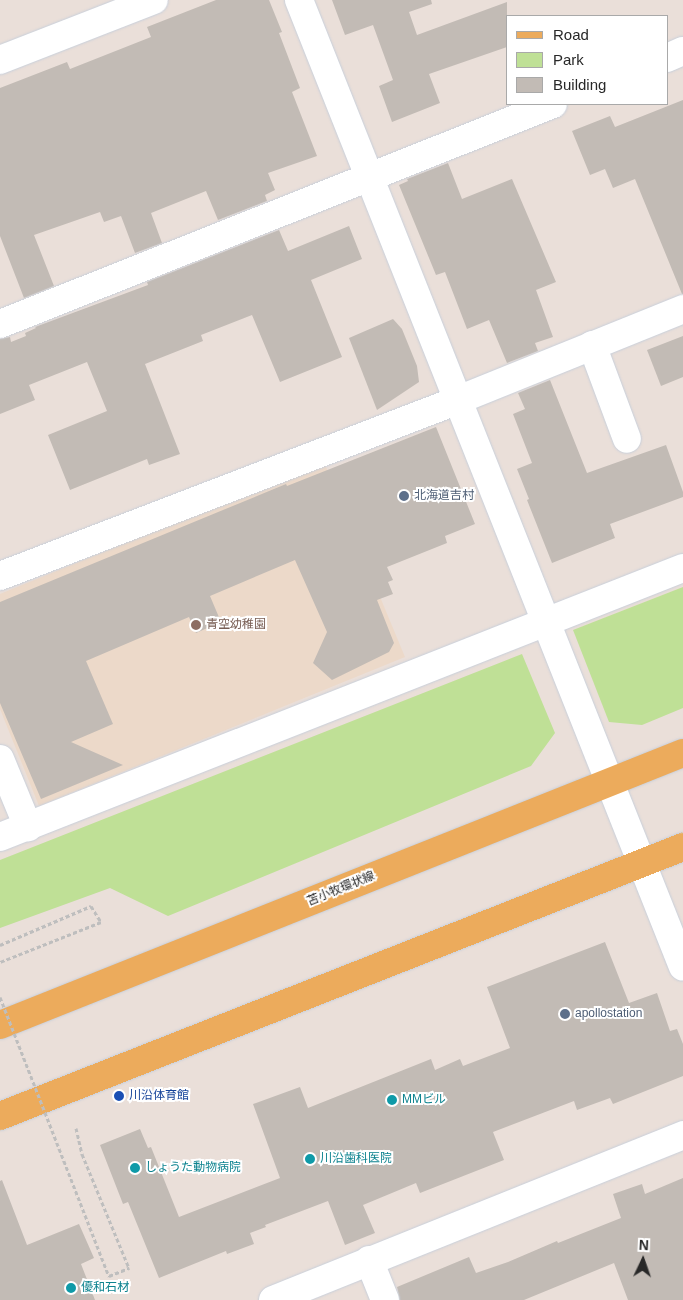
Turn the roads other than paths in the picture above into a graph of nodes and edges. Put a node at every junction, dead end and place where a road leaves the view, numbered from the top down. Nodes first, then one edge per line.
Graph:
1 (154, 0) edge
2 (299, 0) edge
3 (683, 51) edge
4 (668, 58) edge
5 (0, 60) edge
6 (551, 105) edge
7 (370, 178) junction
8 (683, 309) edge
9 (0, 324) edge
10 (592, 345) junction
11 (458, 400) junction
12 (627, 439) dead end
13 (683, 568) edge
14 (0, 576) edge
15 (546, 622) junction
16 (683, 753) edge
17 (0, 759) edge
18 (610, 782) junction
19 (28, 826) junction
20 (0, 838) edge
21 (683, 847) edge
22 (642, 864) junction
23 (683, 967) edge
24 (0, 1025) edge
25 (0, 1116) edge
26 (683, 1135) edge
27 (368, 1260) junction
28 (272, 1300) edge
29 (384, 1300) edge

1 - 5 street
2 - 7 street
3 - 4 street
6 - 7 street
7 - 9 street
7 - 11 street
8 - 10 street
10 - 11 street
10 - 12 street
11 - 14 street
11 - 15 street
13 - 15 street
15 - 18 street
15 - 19 street
16 - 18 main road, 苫小牧環状線
17 - 19 street
18 - 22 street
18 - 24 main road, 苫小牧環状線
19 - 20 street
21 - 22 main road
22 - 23 street
22 - 25 main road
26 - 27 street
27 - 28 street
27 - 29 street

